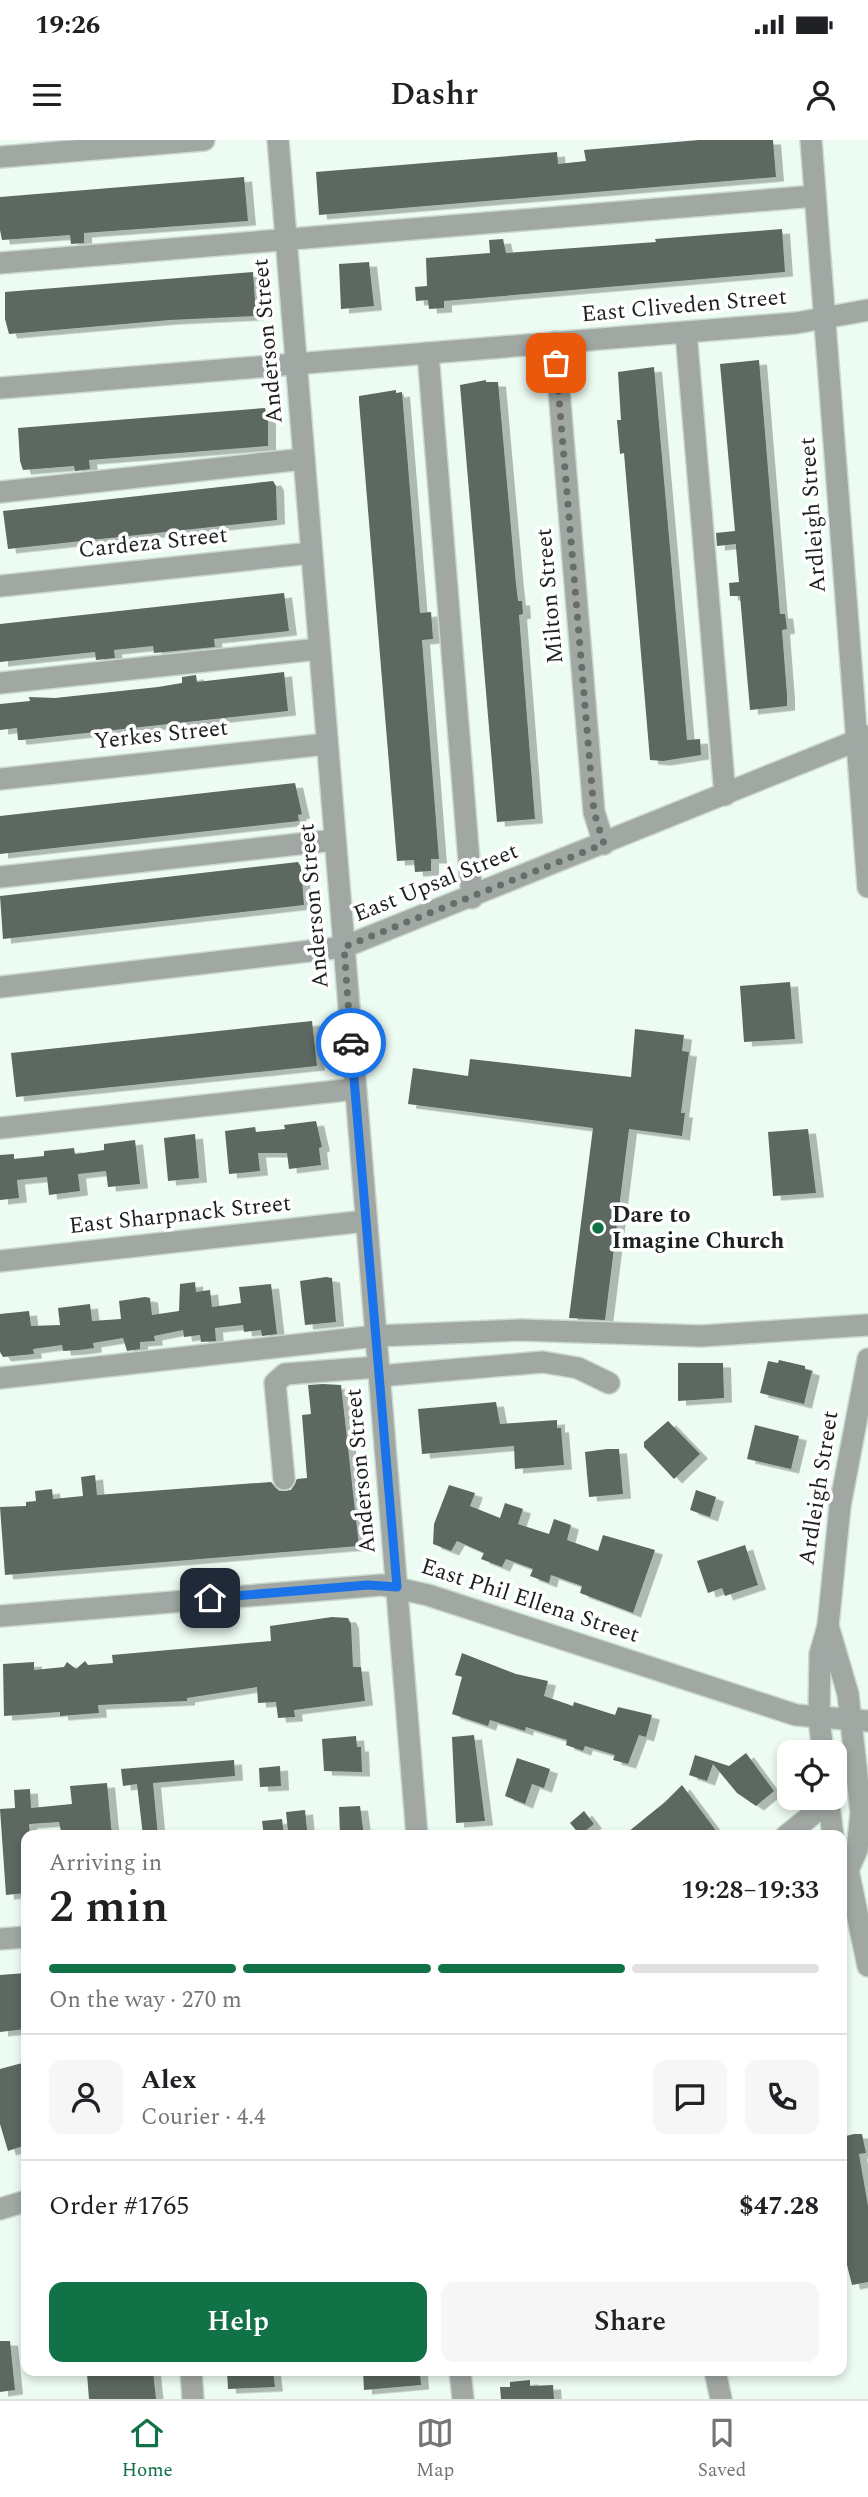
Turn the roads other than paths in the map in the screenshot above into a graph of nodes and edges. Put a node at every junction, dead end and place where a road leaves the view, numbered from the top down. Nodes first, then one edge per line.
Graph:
1 (204, 140) edge
2 (278, 140) edge
3 (811, 140) edge
4 (0, 157) edge
5 (815, 196) junction
6 (286, 240) junction
7 (0, 263) edge
8 (868, 310) edge
9 (825, 317) junction
10 (686, 332) junction
11 (555, 342) junction
12 (428, 353) junction
13 (296, 364) junction
14 (0, 388) edge
15 (304, 459) junction
16 (0, 492) edge
17 (311, 553) junction
18 (0, 586) edge
19 (319, 649) junction
20 (0, 683) edge
21 (862, 738) edge
22 (327, 744) junction
23 (0, 779) edge
24 (724, 794) junction
25 (335, 840) junction
26 (604, 844) junction
27 (0, 877) edge
28 (868, 887) edge
29 (472, 898) junction
30 (344, 947) junction
31 (0, 987) edge
32 (355, 1088) junction
33 (0, 1128) edge
34 (366, 1221) junction
35 (0, 1261) edge
36 (868, 1325) edge
37 (376, 1335) junction
38 (868, 1359) edge
39 (379, 1372) junction
40 (0, 1378) edge
41 (609, 1382) dead end
42 (284, 1479) dead end
43 (397, 1587) junction
44 (0, 1616) edge
45 (828, 1626) junction
46 (819, 1720) junction
47 (860, 1720) edge
48 (822, 1740) edge
49 (863, 1777) edge
50 (847, 1788) edge
51 (817, 1810) edge
52 (832, 1810) edge
53 (417, 1830) edge
54 (793, 1830) edge
55 (833, 1830) edge
56 (847, 1862) edge
57 (847, 1878) edge
58 (21, 1937) edge
59 (0, 1939) edge
60 (868, 1966) edge
61 (21, 2203) edge
62 (0, 2209) edge
63 (191, 2376) edge
64 (461, 2376) edge
65 (716, 2376) edge
66 (193, 2399) edge
67 (463, 2399) edge
68 (721, 2399) edge

1 - 4 street
2 - 6 street, Anderson Street
3 - 5 street, Ardleigh Street
5 - 6 street
5 - 9 street, Ardleigh Street
6 - 7 street
6 - 13 street, Anderson Street
8 - 9 street, East Cliveden Street
9 - 10 street, East Cliveden Street
9 - 21 street, Ardleigh Street
10 - 11 street, East Cliveden Street
10 - 24 street
11 - 12 street, East Cliveden Street
11 - 26 street, Milton Street
12 - 13 street, East Cliveden Street
12 - 29 street
13 - 14 street, East Cliveden Street
13 - 15 street, Anderson Street
15 - 16 street
15 - 17 street, Anderson Street
17 - 18 street, Cardeza Street
17 - 19 street, Anderson Street
19 - 20 street
19 - 22 street, Anderson Street
21 - 24 street, East Upsal Street
21 - 28 street, Ardleigh Street
22 - 23 street, Yerkes Street
22 - 25 street, Anderson Street
24 - 26 street, East Upsal Street
25 - 27 street
25 - 30 street, Anderson Street
26 - 29 street, East Upsal Street
29 - 30 street, East Upsal Street
30 - 31 street, East Upsal Street
30 - 32 street, Anderson Street
32 - 33 street
32 - 34 street, Anderson Street
34 - 35 street, East Sharpnack Street
34 - 37 street, Anderson Street
36 - 37 street
37 - 39 street, Anderson Street
37 - 40 street
38 - 45 street, Ardleigh Street
39 - 41 street
39 - 42 street
39 - 43 street, Anderson Street
43 - 44 street, East Phil Ellena Street
43 - 46 street, East Phil Ellena Street
43 - 53 street, Anderson Street
45 - 46 street, Ardleigh Street
45 - 47 street, Ardleigh Street
46 - 47 street, East Phil Ellena Street
46 - 48 street, Ardleigh Street
47 - 49 street, Ardleigh Street
49 - 50 street
49 - 56 street, Ardleigh Street
51 - 54 street
52 - 55 street
57 - 60 street, Ardleigh Street
58 - 59 street
61 - 62 street
63 - 66 street
64 - 67 street
65 - 68 street

